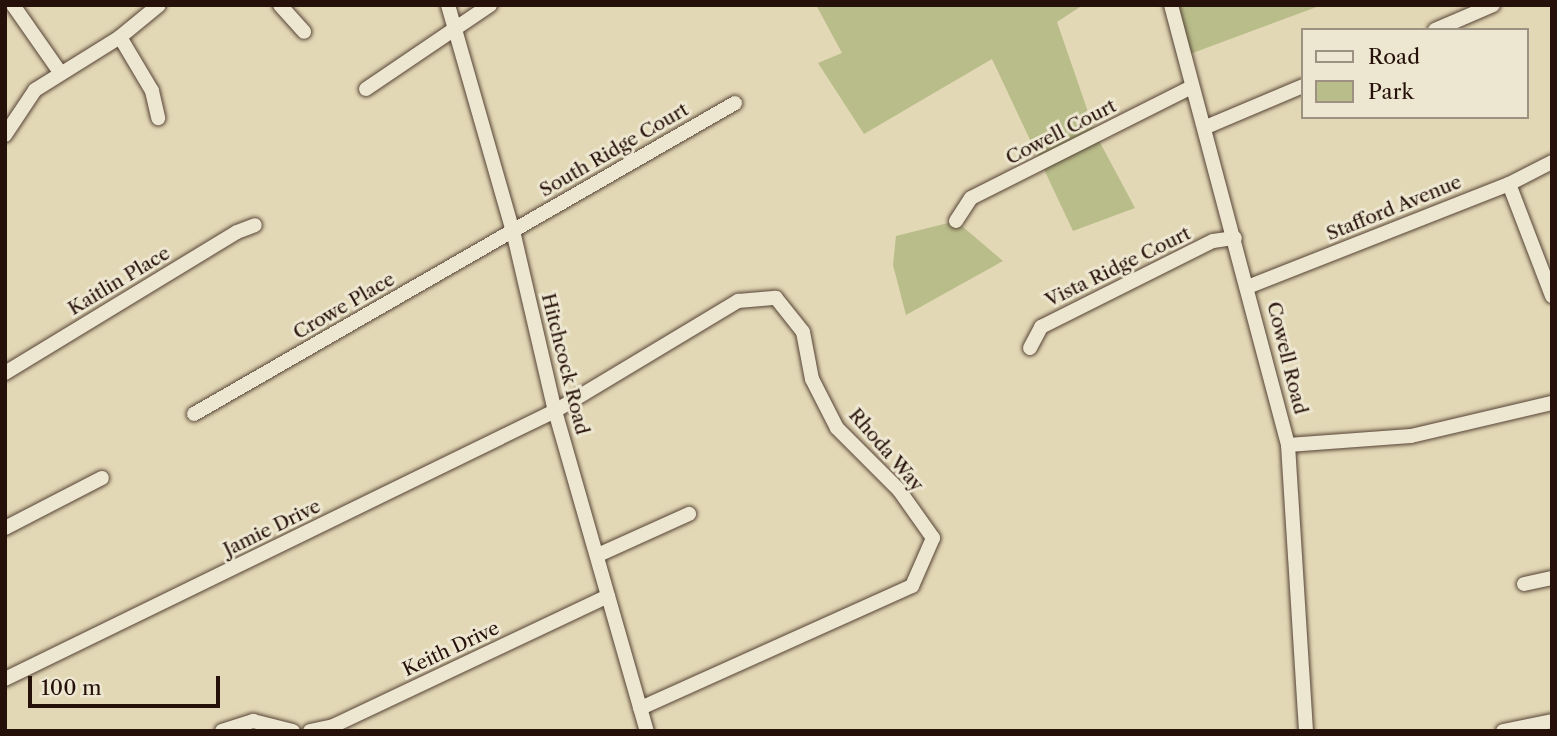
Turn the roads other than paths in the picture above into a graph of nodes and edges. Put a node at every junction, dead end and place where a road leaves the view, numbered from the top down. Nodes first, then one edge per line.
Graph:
1 (13, 5) edge
2 (159, 5) edge
3 (280, 5) edge
4 (448, 5) edge
5 (490, 5) edge
6 (1171, 5) edge
7 (1493, 5) edge
8 (453, 28) junction
9 (1440, 28) edge
10 (304, 32) dead end
11 (120, 37) junction
12 (60, 72) junction
13 (1302, 86) edge
14 (1192, 87) junction
15 (366, 89) dead end
16 (735, 103) dead end
17 (158, 118) dead end
18 (1206, 127) junction
19 (5, 135) edge
20 (1552, 162) edge
21 (1509, 184) junction
22 (956, 221) dead end
23 (255, 225) dead end
24 (513, 231) junction
25 (1235, 237) junction
26 (1250, 286) junction
27 (1552, 296) edge
28 (1030, 348) dead end
29 (5, 373) edge
30 (1552, 403) edge
31 (555, 411) junction
32 (194, 414) dead end
33 (1288, 445) junction
34 (102, 478) dead end
35 (689, 514) dead end
36 (5, 528) edge
37 (598, 555) junction
38 (1552, 578) edge
39 (1524, 584) dead end
40 (608, 596) junction
41 (5, 679) edge
42 (640, 708) junction
43 (1552, 721) edge
44 (222, 731) edge
45 (293, 731) edge
46 (310, 731) edge
47 (647, 731) edge
48 (1306, 731) edge
49 (1503, 731) edge

1 - 12 street
2 - 11 street
3 - 10 street
4 - 8 street, Hitchcock Road
5 - 8 street
6 - 14 street, Cowell Road
7 - 9 street
8 - 15 street
8 - 24 street, Hitchcock Road
11 - 12 street
11 - 17 street
12 - 19 street
13 - 18 street
14 - 18 street, Cowell Road
14 - 22 street, Cowell Court
16 - 24 street, South Ridge Court
18 - 25 street, Cowell Road
20 - 21 street, Stafford Avenue
21 - 26 street, Stafford Avenue
21 - 27 street
23 - 29 street, Kaitlin Place
24 - 31 street, Hitchcock Road
24 - 32 street, Crowe Place
25 - 26 street, Cowell Road
25 - 28 street, Vista Ridge Court
26 - 33 street, Cowell Road
30 - 33 street
31 - 37 street, Hitchcock Road
31 - 41 street, Jamie Drive
31 - 42 street, Rhoda Way
33 - 48 street, Cowell Road
34 - 36 street
35 - 37 street
37 - 40 street, Hitchcock Road
38 - 39 street
40 - 42 street, Hitchcock Road
40 - 46 street, Keith Drive
42 - 47 street, Hitchcock Road
43 - 49 street
44 - 45 street

